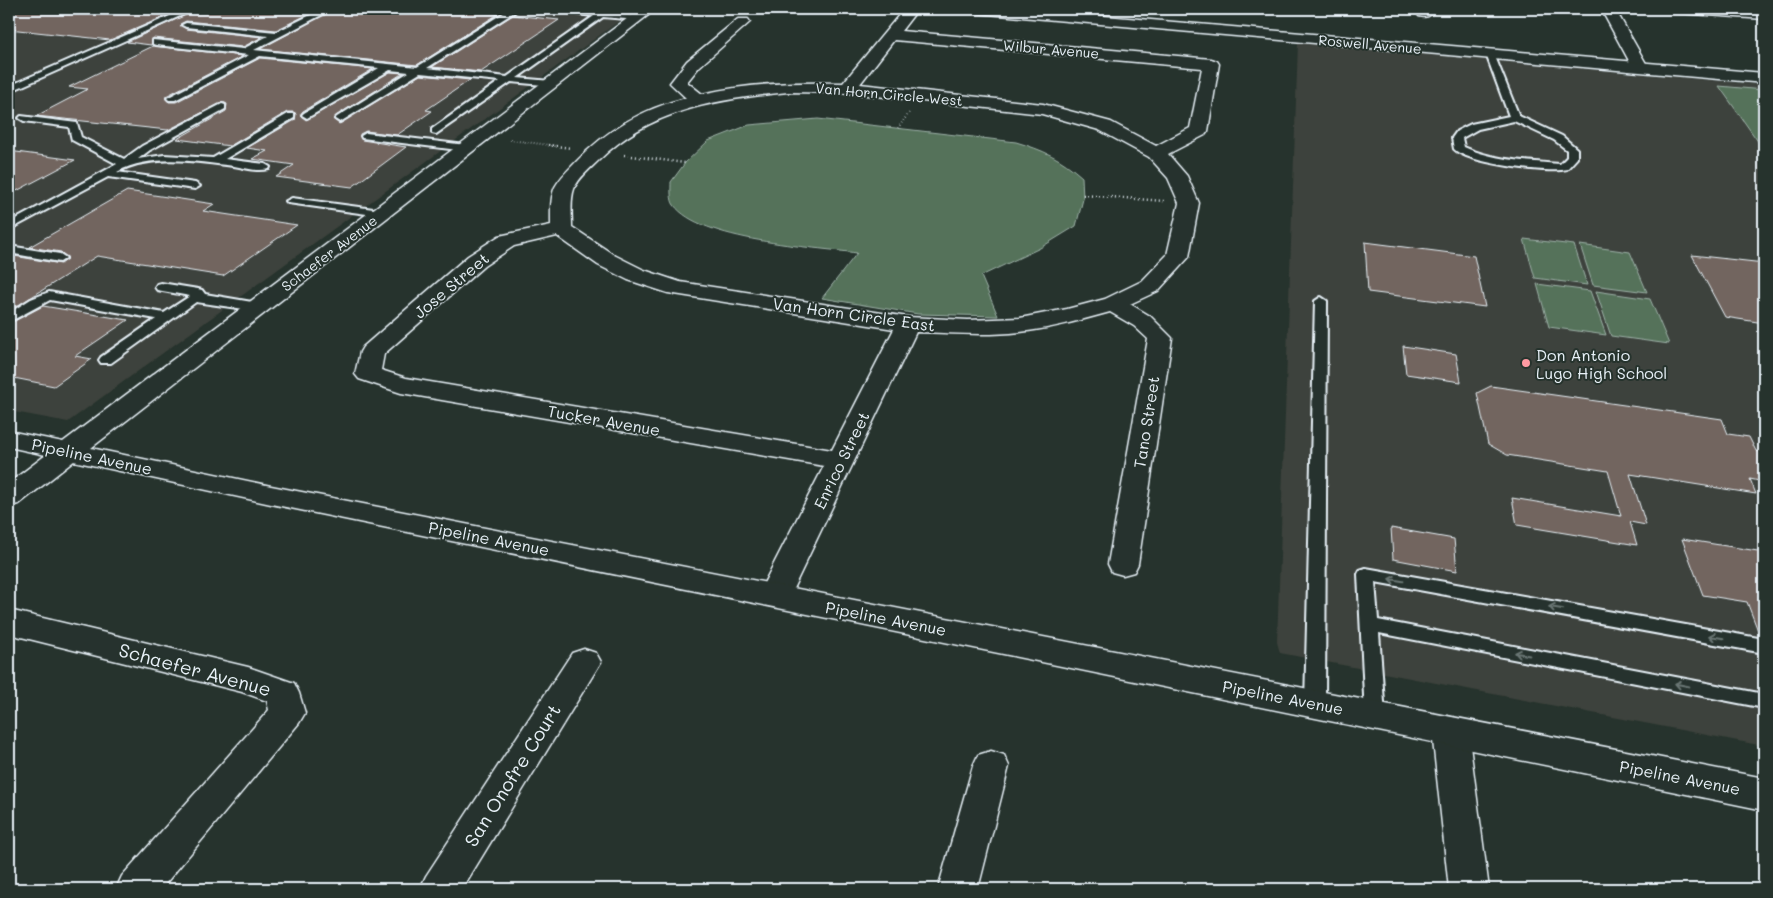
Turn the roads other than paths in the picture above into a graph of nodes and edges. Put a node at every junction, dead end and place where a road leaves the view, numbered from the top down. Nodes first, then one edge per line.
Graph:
1 (192, 9) edge
2 (329, 9) edge
3 (515, 9) edge
4 (550, 9) edge
5 (911, 9) edge
6 (976, 9) edge
7 (1608, 9) edge
8 (1679, 9) edge
9 (605, 11) edge
10 (643, 13) edge
11 (1093, 14) edge
12 (1764, 15) edge
13 (743, 22) dead end
14 (186, 26) dead end
15 (892, 34) junction
16 (277, 35) junction
17 (156, 42) dead end
18 (245, 52) junction
19 (259, 53) junction
20 (1490, 54) junction
21 (388, 67) junction
22 (1640, 67) junction
23 (419, 70) junction
24 (1764, 78) edge
25 (510, 79) junction
26 (551, 84) junction
27 (848, 88) junction
28 (9, 89) edge
29 (172, 98) dead end
30 (698, 99) junction
31 (222, 107) dead end
32 (306, 115) dead end
33 (291, 116) dead end
34 (24, 118) dead end
35 (1515, 118) junction
36 (340, 119) dead end
37 (436, 131) dead end
38 (366, 136) dead end
39 (466, 148) junction
40 (1156, 152) junction
41 (215, 161) junction
42 (125, 164) junction
43 (265, 167) dead end
44 (106, 174) junction
45 (195, 186) dead end
46 (292, 200) dead end
47 (381, 213) junction
48 (9, 227) edge
49 (561, 229) junction
50 (9, 249) edge
51 (60, 258) dead end
52 (161, 287) dead end
53 (199, 297) junction
54 (1321, 301) dead end
55 (1113, 304) junction
56 (258, 307) junction
57 (166, 317) junction
58 (9, 318) edge
59 (908, 324) junction
60 (106, 360) dead end
61 (368, 374) joint
62 (9, 439) edge
63 (69, 451) junction
64 (841, 460) junction
65 (9, 496) edge
66 (1123, 564) dead end
67 (774, 595) junction
68 (9, 622) edge
69 (1369, 624) junction
70 (1764, 646) edge
71 (584, 662) dead end
72 (1764, 701) edge
73 (1316, 704) junction
74 (1375, 716) junction
75 (1450, 731) junction
76 (991, 766) dead end
77 (1764, 794) edge
78 (136, 889) edge
79 (440, 889) edge
80 (958, 889) edge
81 (1469, 889) edge

1 - 28 lane
2 - 16 lane
3 - 23 lane
4 - 9 lane
5 - 15 street
6 - 11 street, Roswell Avenue
7 - 22 street
8 - 12 street
9 - 10 lane
9 - 25 lane
10 - 26 street, Schaefer Avenue
11 - 20 street, Roswell Avenue
13 - 30 street
14 - 16 lane
15 - 27 street
15 - 40 street, Wilbur Avenue
16 - 18 lane
17 - 18 lane
18 - 19 lane
19 - 21 lane
19 - 29 lane
20 - 22 street, Roswell Avenue
20 - 35 lane
21 - 23 lane
21 - 32 lane
22 - 24 street, Roswell Avenue
23 - 25 lane
23 - 36 lane
25 - 26 lane
25 - 37 lane
26 - 39 street, Schaefer Avenue
27 - 30 street, Van Horn Circle West
27 - 40 street, Van Horn Circle West
30 - 49 street, Van Horn Circle West
31 - 42 lane
33 - 41 lane
34 - 42 lane
35 - 35 lane
38 - 39 lane
39 - 47 street, Schaefer Avenue
40 - 55 street, Van Horn Circle East
41 - 42 lane
41 - 43 lane
42 - 44 lane
44 - 45 lane
44 - 48 lane
46 - 47 lane
47 - 56 street, Schaefer Avenue
49 - 59 street, Van Horn Circle East
49 - 61 street, Jose Street
50 - 51 lane
52 - 53 lane
53 - 56 lane
53 - 57 lane
54 - 73 lane
55 - 59 street, Van Horn Circle East
55 - 66 street, Tano Street
56 - 63 street, Schaefer Avenue
57 - 58 lane
57 - 60 lane
59 - 64 street, Enrico Street
61 - 64 street, Tucker Avenue
62 - 63 street, Pipeline Avenue
63 - 65 street, Schaefer Avenue
63 - 67 street, Pipeline Avenue
64 - 67 street, Enrico Street
67 - 73 street, Pipeline Avenue
68 - 78 street, Schaefer Avenue
70 -> 69 lane
72 -> 69 lane
69 - 74 lane
71 - 79 street, San Onofre Court
73 - 74 street, Pipeline Avenue
74 - 75 street, Pipeline Avenue
75 - 77 street, Pipeline Avenue
75 - 81 street
76 - 80 street

